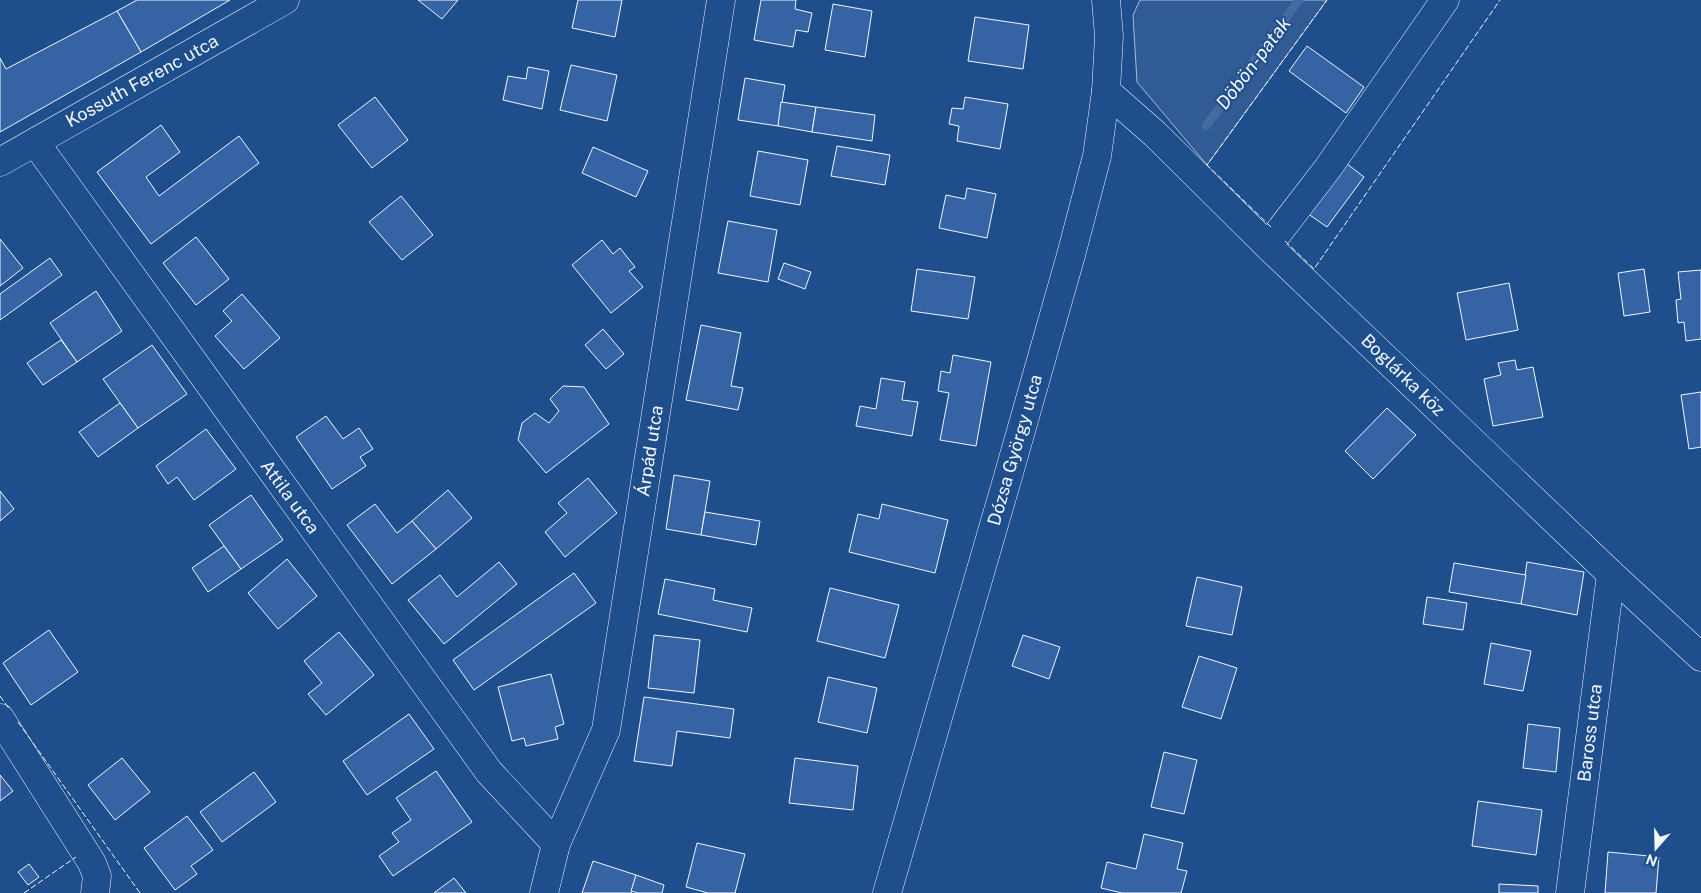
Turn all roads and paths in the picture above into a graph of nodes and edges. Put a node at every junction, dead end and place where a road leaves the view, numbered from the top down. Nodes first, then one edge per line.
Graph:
1 (285, 0) edge
2 (721, 0) edge
3 (1106, 0) edge
4 (1445, 0) edge
5 (1106, 92) junction
6 (35, 142) junction
7 (0, 162) edge
8 (1278, 233) dead end
9 (1611, 574) junction
10 (1701, 657) edge
11 (0, 718) edge
12 (556, 844) junction
13 (96, 893) edge
14 (544, 893) edge
15 (887, 893) edge
16 (1570, 893) edge

1 - 6 street, Kossuth Ferenc utca
2 - 12 street, Árpád utca
3 - 5 street, Dózsa György utca
4 - 8 street
5 - 9 street, Boglárka köz
5 - 15 street, Dózsa György utca
6 - 7 street, Kossuth Ferenc utca
6 - 12 street, Attila utca
9 - 10 street, Boglárka köz
9 - 16 street, Baross utca
11 - 13 street
12 - 14 street, Árpád utca

